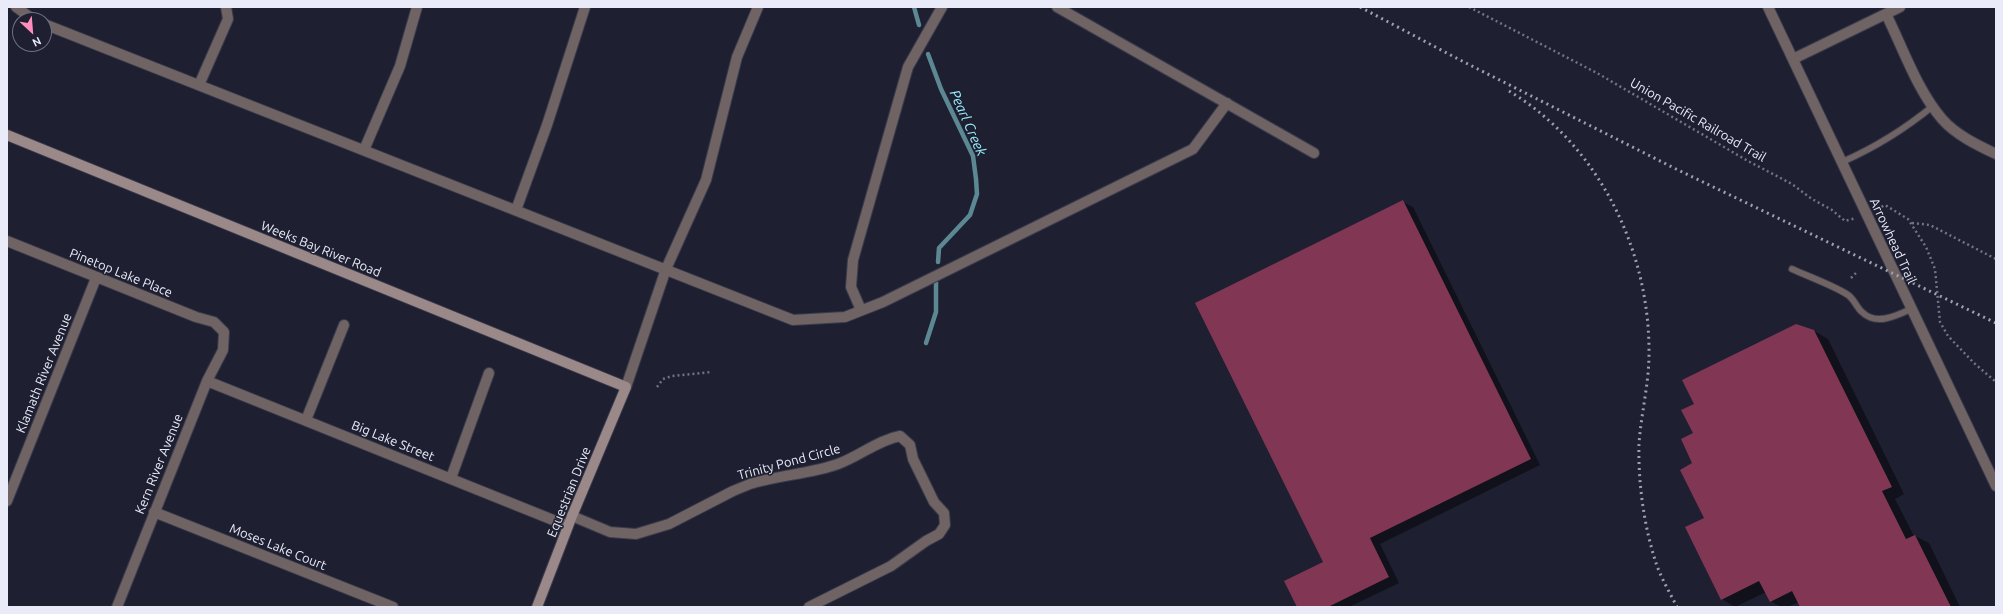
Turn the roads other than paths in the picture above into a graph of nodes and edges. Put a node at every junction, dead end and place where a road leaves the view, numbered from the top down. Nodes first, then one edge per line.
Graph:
1 (226, 7) edge
2 (417, 7) edge
3 (585, 7) edge
4 (758, 7) edge
5 (942, 7) edge
6 (1057, 7) edge
7 (1768, 7) edge
8 (1900, 7) edge
9 (1886, 14) junction
10 (52, 27) edge
11 (1793, 59) junction
12 (199, 86) junction
13 (1227, 104) junction
14 (1933, 106) junction
15 (7, 135) edge
16 (364, 150) junction
17 (1314, 153) dead end
18 (1996, 154) edge
19 (1842, 162) junction
20 (516, 210) junction
21 (7, 242) edge
22 (666, 269) junction
23 (1792, 269) dead end
24 (96, 278) junction
25 (1911, 309) junction
26 (861, 310) junction
27 (344, 326) dead end
28 (224, 332) joint
29 (489, 373) dead end
30 (207, 381) junction
31 (626, 387) junction
32 (306, 420) junction
33 (451, 478) junction
34 (1996, 486) edge
35 (7, 501) edge
36 (154, 512) junction
37 (570, 521) junction
38 (117, 607) edge
39 (393, 607) edge
40 (537, 607) edge
41 (809, 607) edge

1 - 12 street
2 - 16 street
3 - 20 street
4 - 22 street
5 - 26 street
6 - 13 street
7 - 11 street, Arrowhead Trail
8 - 9 street
9 - 11 street
9 - 14 street
10 - 12 street
11 - 19 street, Arrowhead Trail
12 - 16 street
13 - 17 street
13 - 26 street
14 - 18 street
14 - 19 lane
15 - 31 street, Weeks Bay River Road
16 - 20 street
19 - 25 street, Arrowhead Trail
20 - 22 street
21 - 24 street, Pinetop Lake Place
22 - 26 street
22 - 31 street
23 - 25 lane
24 - 28 street, Pinetop Lake Place
24 - 35 street, Klamath River Avenue
25 - 34 street, Arrowhead Trail
27 - 32 street
28 - 30 street, Kern River Avenue
29 - 33 street
30 - 32 street, Big Lake Street
30 - 36 street, Kern River Avenue
31 - 37 street, Equestrian Drive
32 - 33 street, Big Lake Street
33 - 37 street, Big Lake Street
36 - 38 street, Kern River Avenue
36 - 39 street, Moses Lake Court
37 - 40 street, Equestrian Drive
37 - 41 street, Trinity Pond Circle

